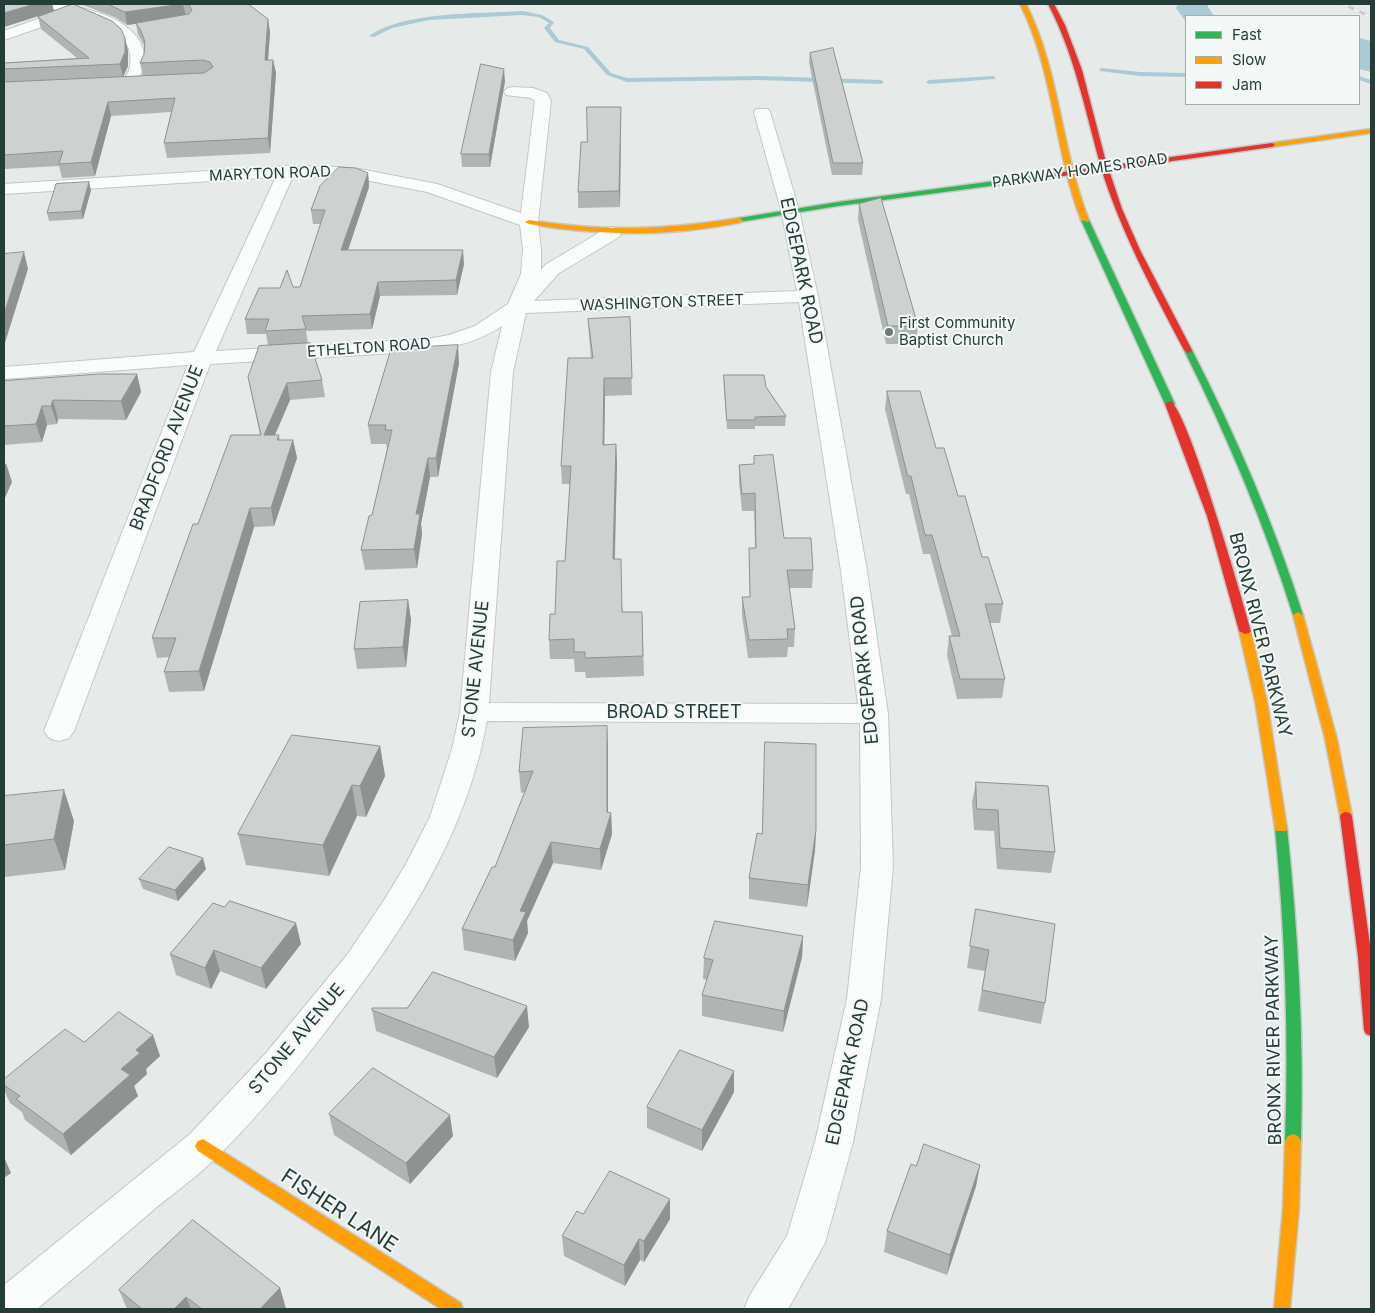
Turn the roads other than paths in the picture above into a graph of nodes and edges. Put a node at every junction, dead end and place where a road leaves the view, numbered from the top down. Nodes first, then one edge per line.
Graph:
1 (48, 4) edge
2 (95, 4) edge
3 (1023, 4) edge
4 (1051, 4) edge
5 (75, 11) junction
6 (143, 28) edge
7 (126, 31) junction
8 (4, 36) edge
9 (148, 83) edge
10 (110, 84) edge
11 (129, 84) junction
12 (512, 92) dead end
13 (762, 112) dead end
14 (1371, 131) edge
15 (1104, 167) junction
16 (287, 171) junction
17 (1069, 172) junction
18 (4, 189) edge
19 (790, 210) junction
20 (529, 222) junction
21 (612, 233) junction
22 (808, 296) junction
23 (517, 307) junction
24 (202, 358) junction
25 (4, 373) edge
26 (474, 712) junction
27 (874, 714) junction
28 (59, 731) dead end
29 (1371, 1030) edge
30 (203, 1146) junction
31 (6, 1309) edge
32 (454, 1309) edge
33 (765, 1309) edge
34 (1282, 1309) edge

1 - 5 street
2 - 5 street
3 - 17 main road, BRONX RIVER PARKWAY
4 - 15 main road, BRONX RIVER PARKWAY
5 - 7 street
5 - 8 street
6 - 7 street
7 - 11 street
9 - 11 street
10 - 11 street
12 - 20 street, STONE AVENUE
13 - 19 street, EDGEPARK ROAD
14 - 15 main road, PARKWAY HOMES ROAD
15 - 17 main road, PARKWAY HOMES ROAD
15 - 29 main road, BRONX RIVER PARKWAY
16 - 18 street, MARYTON ROAD
16 - 20 street, MARYTON ROAD
16 - 24 street, BRADFORD AVENUE
17 - 19 main road, PARKWAY HOMES ROAD
17 - 34 main road, BRONX RIVER PARKWAY
19 - 21 main road, PARKWAY HOMES ROAD
19 - 22 street, EDGEPARK ROAD
20 - 21 main road, PARKWAY HOMES ROAD
20 - 23 street, STONE AVENUE
21 - 23 street
22 - 23 street, WASHINGTON STREET
22 - 27 street, EDGEPARK ROAD
23 - 24 street, ETHELTON ROAD
23 - 26 street, STONE AVENUE
24 - 25 street, ETHELTON ROAD
24 - 28 street, BRADFORD AVENUE
26 - 27 street, BROAD STREET
26 - 30 street, STONE AVENUE
27 - 33 street, EDGEPARK ROAD
30 - 31 street, STONE AVENUE
30 - 32 main road, FISHER LANE

